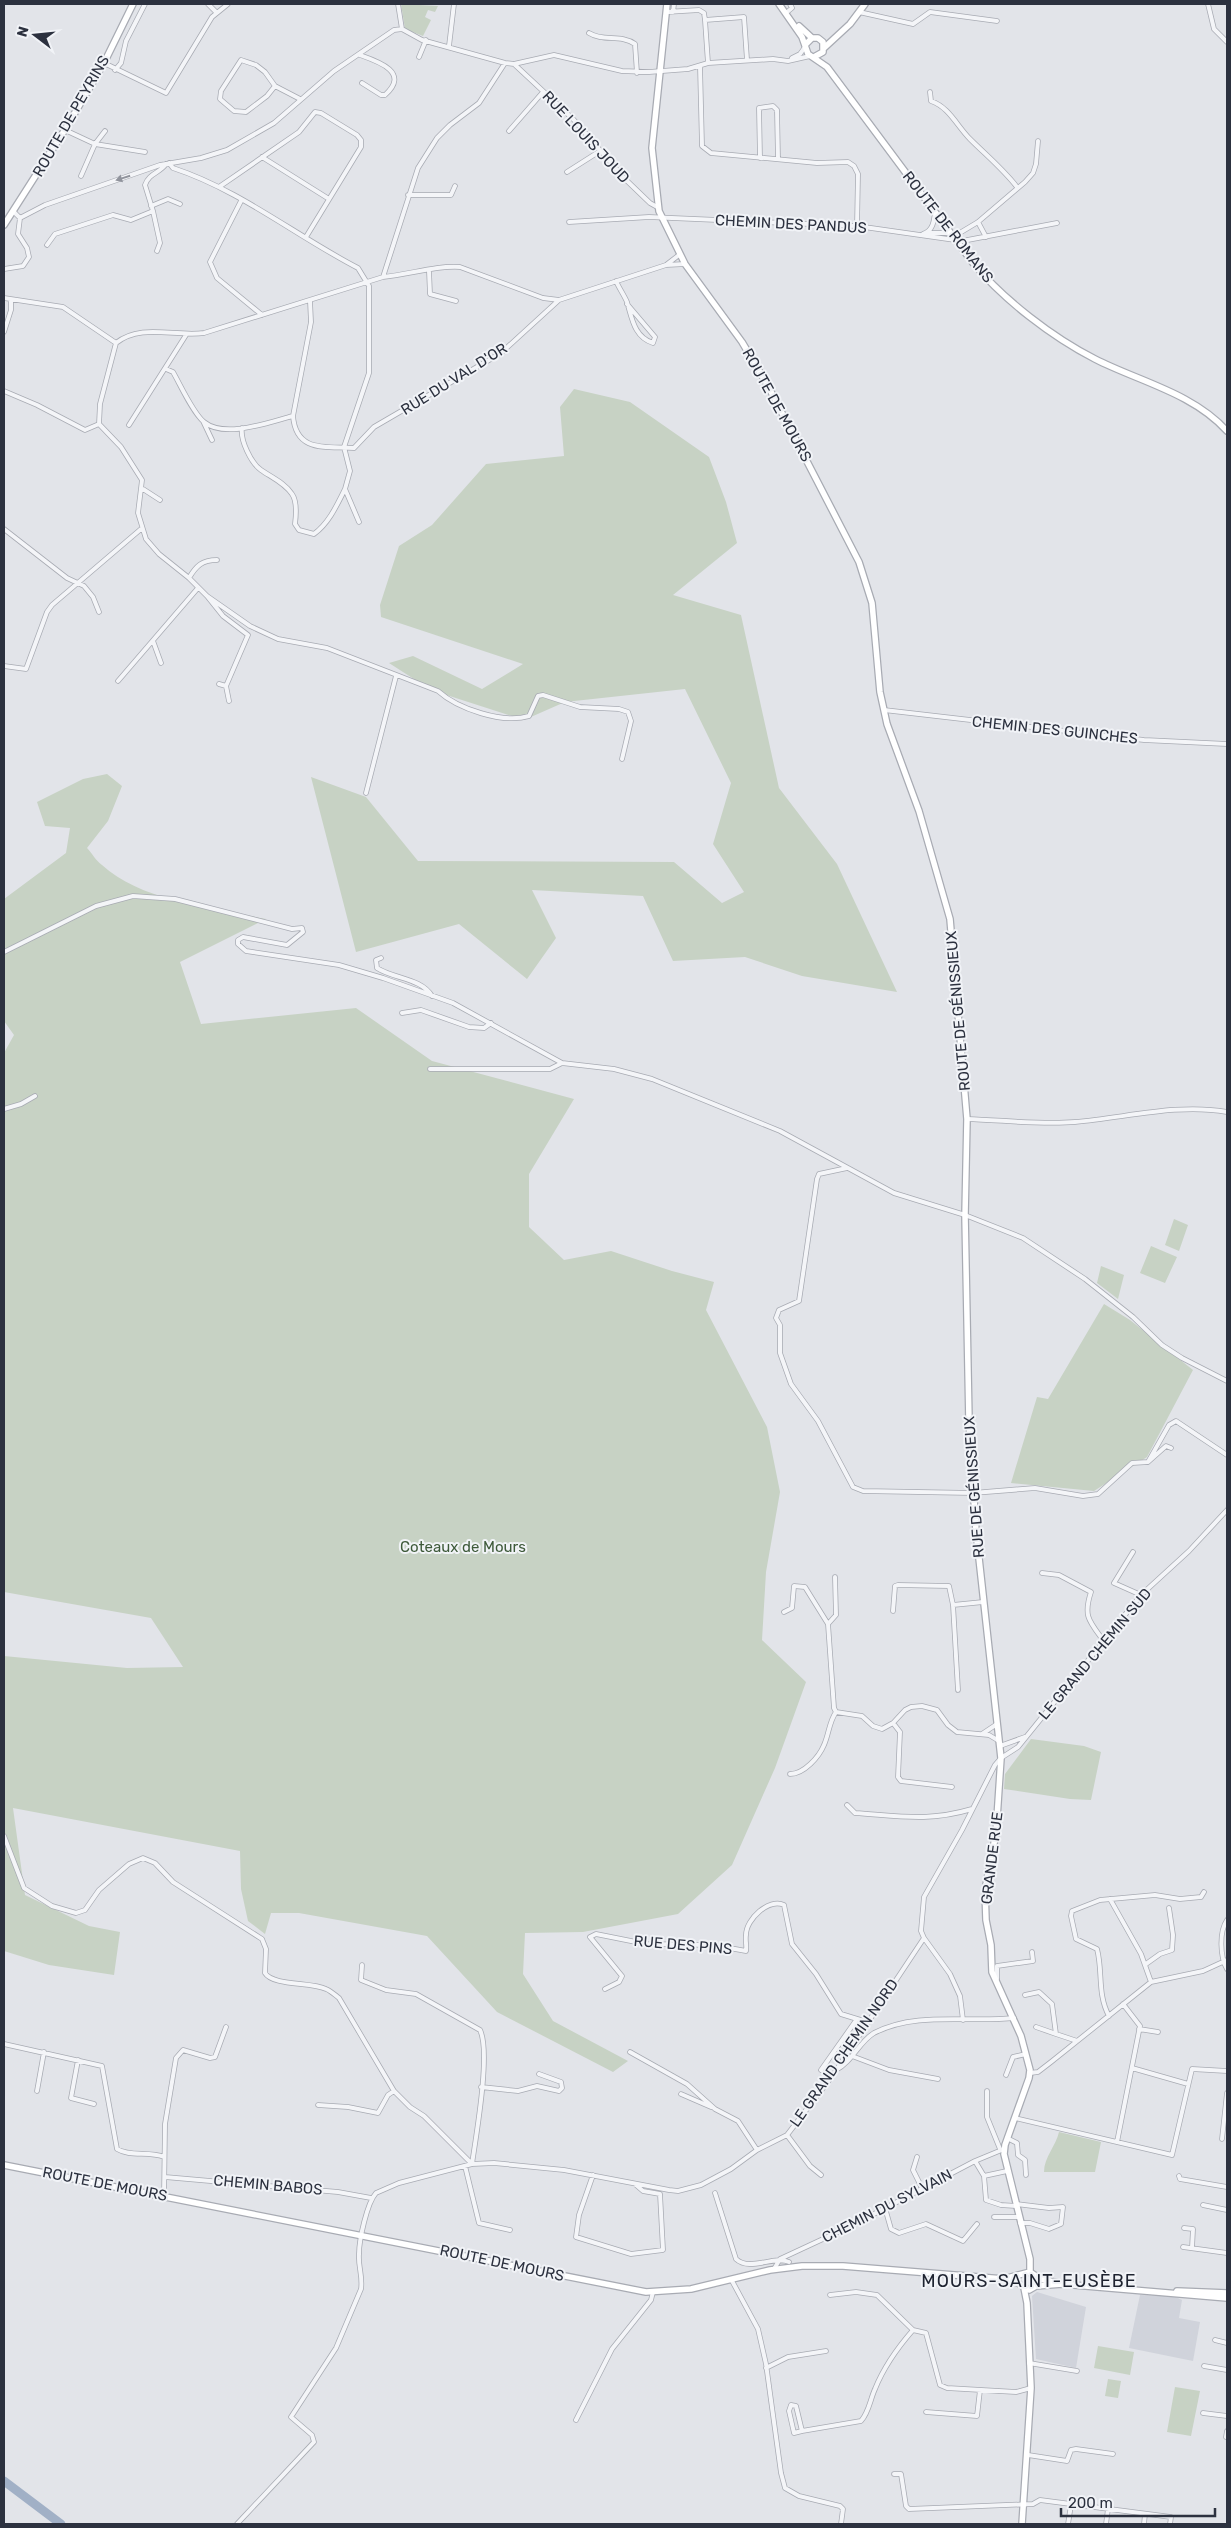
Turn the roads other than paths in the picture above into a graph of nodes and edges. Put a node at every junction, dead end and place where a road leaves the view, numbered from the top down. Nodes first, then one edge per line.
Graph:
1 (133, 4) edge
2 (145, 4) edge
3 (208, 4) edge
4 (228, 4) edge
5 (398, 4) edge
6 (454, 4) edge
7 (667, 4) edge
8 (674, 4) edge
9 (779, 4) edge
10 (790, 4) edge
11 (865, 4) edge
12 (1208, 4) edge
13 (216, 12) junction
14 (670, 12) junction
15 (859, 12) junction
16 (788, 16) junction
17 (705, 20) junction
18 (996, 21) dead end
19 (402, 29) junction
20 (589, 33) dead end
21 (840, 35) junction
22 (815, 38) junction
23 (426, 40) junction
24 (1227, 42) edge
25 (449, 46) junction
26 (805, 46) junction
27 (824, 50) junction
28 (360, 55) junction
29 (812, 56) junction
30 (418, 57) dead end
31 (747, 60) junction
32 (788, 61) junction
33 (104, 63) junction
34 (708, 63) junction
35 (510, 64) junction
36 (700, 66) junction
37 (827, 67) junction
38 (116, 70) junction
39 (662, 71) junction
40 (637, 72) junction
41 (362, 83) dead end
42 (276, 86) junction
43 (543, 92) junction
44 (930, 92) dead end
45 (300, 99) junction
46 (65, 130) junction
47 (509, 130) dead end
48 (105, 131) dead end
49 (1038, 141) dead end
50 (95, 144) junction
51 (600, 151) junction
52 (145, 152) dead end
53 (262, 157) junction
54 (760, 158) junction
55 (778, 159) junction
56 (168, 163) junction
57 (567, 172) dead end
58 (81, 176) dead end
59 (219, 186) junction
60 (455, 186) dead end
61 (1017, 187) junction
62 (408, 194) junction
63 (329, 200) junction
64 (242, 201) junction
65 (180, 204) dead end
66 (151, 206) junction
67 (659, 208) junction
68 (153, 211) junction
69 (14, 212) junction
70 (935, 212) junction
71 (661, 217) junction
72 (20, 218) junction
73 (569, 222) dead end
74 (978, 222) junction
75 (1058, 222) dead end
76 (4, 225) edge
77 (857, 226) junction
78 (927, 233) junction
79 (920, 234) junction
80 (306, 237) junction
81 (986, 237) junction
82 (954, 238) junction
83 (47, 245) dead end
84 (157, 251) dead end
85 (679, 254) junction
86 (685, 264) junction
87 (666, 265) junction
88 (4, 269) edge
89 (429, 271) junction
90 (383, 277) junction
91 (616, 281) junction
92 (368, 282) junction
93 (4, 298) edge
94 (11, 300) junction
95 (456, 300) dead end
96 (559, 300) junction
97 (310, 301) junction
98 (627, 304) junction
99 (262, 316) junction
100 (4, 332) edge
101 (186, 335) junction
102 (116, 342) junction
103 (166, 369) junction
104 (4, 391) edge
105 (294, 416) junction
106 (203, 422) junction
107 (100, 424) junction
108 (129, 425) dead end
109 (242, 428) junction
110 (1227, 431) edge
111 (212, 440) dead end
112 (344, 447) junction
113 (143, 489) junction
114 (345, 489) junction
115 (160, 500) dead end
116 (359, 522) dead end
117 (4, 529) edge
118 (141, 529) junction
119 (217, 560) dead end
120 (189, 578) junction
121 (78, 582) junction
122 (198, 588) junction
123 (207, 596) junction
124 (99, 612) dead end
125 (153, 641) junction
126 (161, 663) dead end
127 (4, 666) edge
128 (396, 676) junction
129 (118, 681) dead end
130 (219, 684) dead end
131 (226, 686) junction
132 (229, 701) dead end
133 (884, 710) junction
134 (1227, 744) edge
135 (622, 759) dead end
136 (366, 794) dead end
137 (920, 812) joint
138 (4, 952) edge
139 (381, 958) dead end
140 (432, 996) junction
141 (402, 1012) dead end
142 (491, 1023) junction
143 (562, 1063) junction
144 (430, 1068) dead end
145 (35, 1096) dead end
146 (4, 1109) edge
147 (1227, 1112) edge
148 (967, 1119) junction
149 (847, 1168) junction
150 (965, 1215) junction
151 (1227, 1381) edge
152 (1171, 1448) dead end
153 (1227, 1455) edge
154 (1148, 1462) junction
155 (973, 1493) junction
156 (1227, 1510) edge
157 (1133, 1552) dead end
158 (1042, 1573) dead end
159 (835, 1577) dead end
160 (1141, 1596) junction
161 (983, 1602) junction
162 (953, 1605) junction
163 (893, 1611) dead end
164 (784, 1612) dead end
165 (828, 1624) junction
166 (1103, 1640) junction
167 (958, 1690) dead end
168 (836, 1712) junction
169 (893, 1723) junction
170 (998, 1723) junction
171 (982, 1734) junction
172 (1027, 1736) junction
173 (1000, 1744) junction
174 (1001, 1758) junction
175 (790, 1774) dead end
176 (952, 1787) dead end
177 (847, 1805) dead end
178 (972, 1808) junction
179 (4, 1836) edge
180 (1204, 1892) dead end
181 (1110, 1899) junction
182 (1169, 1908) dead end
183 (1227, 1920) edge
184 (924, 1938) junction
185 (1032, 1952) dead end
186 (1225, 1961) edge
187 (1146, 1964) junction
188 (362, 1965) dead end
189 (1227, 1969) edge
190 (996, 1981) junction
191 (1151, 1982) junction
192 (605, 1989) dead end
193 (1025, 1995) dead end
194 (1123, 2004) junction
195 (1109, 2016) junction
196 (1014, 2018) junction
197 (857, 2019) junction
198 (963, 2020) junction
199 (867, 2022) junction
200 (226, 2027) dead end
201 (1036, 2027) dead end
202 (1140, 2029) junction
203 (1158, 2032) dead end
204 (1056, 2034) junction
205 (1077, 2041) junction
206 (4, 2044) edge
207 (44, 2052) junction
208 (630, 2052) dead end
209 (1026, 2054) junction
210 (852, 2056) junction
211 (78, 2060) junction
212 (1132, 2068) junction
213 (822, 2070) dead end
214 (1227, 2071) edge
215 (835, 2072) junction
216 (1030, 2073) junction
217 (540, 2074) dead end
218 (1006, 2075) dead end
219 (938, 2079) dead end
220 (1188, 2084) junction
221 (482, 2087) junction
222 (37, 2091) dead end
223 (394, 2091) junction
224 (987, 2092) dead end
225 (1227, 2093) edge
226 (681, 2094) dead end
227 (94, 2104) dead end
228 (318, 2105) dead end
229 (715, 2109) junction
230 (1014, 2118) junction
231 (787, 2135) junction
232 (1008, 2138) junction
233 (1222, 2139) dead end
234 (1116, 2142) junction
235 (1002, 2149) junction
236 (757, 2150) junction
237 (164, 2157) junction
238 (917, 2157) dead end
239 (975, 2161) junction
240 (472, 2164) junction
241 (4, 2165) edge
242 (465, 2166) junction
243 (1007, 2172) junction
244 (593, 2175) junction
245 (821, 2175) dead end
246 (1026, 2175) dead end
247 (984, 2176) junction
248 (1178, 2176) dead end
249 (165, 2177) junction
250 (636, 2185) junction
251 (1227, 2187) edge
252 (922, 2188) junction
253 (715, 2193) dead end
254 (164, 2196) junction
255 (371, 2198) junction
256 (1016, 2205) junction
257 (1203, 2205) dead end
258 (885, 2208) junction
259 (1227, 2210) edge
260 (994, 2217) dead end
261 (1019, 2220) junction
262 (976, 2224) dead end
263 (1184, 2228) dead end
264 (510, 2230) dead end
265 (363, 2234) junction
266 (1183, 2247) dead end
267 (1192, 2248) junction
268 (1227, 2253) edge
269 (789, 2254) junction
270 (780, 2259) junction
271 (791, 2265) junction
272 (770, 2267) junction
273 (1030, 2272) junction
274 (1022, 2275) junction
275 (1037, 2278) junction
276 (732, 2279) junction
277 (1004, 2279) junction
278 (1062, 2284) junction
279 (1022, 2287) junction
280 (1034, 2288) junction
281 (653, 2292) junction
282 (1168, 2292) junction
283 (1227, 2293) edge
284 (830, 2295) dead end
285 (1227, 2298) edge
286 (1027, 2303) junction
287 (913, 2330) junction
288 (1215, 2340) dead end
289 (1227, 2343) edge
290 (826, 2351) dead end
291 (1030, 2363) junction
292 (1204, 2366) dead end
293 (766, 2368) junction
294 (1227, 2370) edge
295 (1077, 2371) dead end
296 (1031, 2388) junction
297 (980, 2390) junction
298 (926, 2412) dead end
299 (1203, 2413) dead end
300 (1227, 2416) edge
301 (576, 2420) dead end
302 (1227, 2430) edge
303 (802, 2431) junction
304 (1226, 2437) dead end
305 (1028, 2454) junction
306 (1113, 2454) dead end
307 (894, 2474) dead end
308 (1024, 2503) junction
309 (1071, 2505) junction
310 (1108, 2509) junction
311 (1145, 2514) junction
312 (237, 2524) edge
313 (841, 2524) edge
314 (1022, 2524) edge
315 (1068, 2524) edge
316 (1106, 2524) edge
317 (1144, 2524) edge
318 (1170, 2524) edge

1 - 33 street, ROUTE DE PEYRINS
2 - 38 street
3 - 13 street
4 - 13 street
5 - 19 street
6 - 25 street
7 - 14 street, ROUTE DE MOURS
8 - 14 street
9 - 16 street
10 - 16 street
11 - 15 street
12 - 24 street
13 - 38 street
14 - 17 street
14 - 39 street, ROUTE DE MOURS
15 - 18 street
15 - 21 street
16 - 22 street
16 - 26 street
17 - 31 street
17 - 34 street
19 - 23 street
19 - 28 street
20 - 40 street
21 - 22 street
21 - 27 street
22 - 26 street
22 - 27 street, ROUTE DE ROMANS
23 - 25 street
23 - 30 street
25 - 35 street
26 - 29 street
26 - 32 street
27 - 29 street
27 - 37 street, ROUTE DE ROMANS
28 - 41 street
28 - 45 street
29 - 32 street
29 - 37 street, ROUTE DE ROMANS
31 - 32 street
31 - 34 street
33 - 38 street
33 - 46 street, ROUTE DE PEYRINS
34 - 36 street
35 - 40 street
35 - 43 street, RUE LOUIS JOUD
35 - 62 street
36 - 39 street
36 - 54 street
37 - 70 street, ROUTE DE ROMANS
39 - 40 street
39 - 67 street, ROUTE DE MOURS
42 - 42 street
42 - 45 street
43 - 47 street
43 - 51 street, RUE LOUIS JOUD
44 - 61 street
45 - 56 street
46 - 50 street
46 - 69 street, ROUTE DE PEYRINS
48 - 50 street
49 - 61 street
50 - 52 street
50 - 58 street
51 - 57 street
51 - 67 street, RUE LOUIS JOUD
53 - 59 street
53 - 63 street
53 - 63 street
54 - 55 street
54 - 55 street
55 - 77 street
56 - 59 street
56 - 66 street
56 -> 72 street
59 - 64 street
60 - 62 street
61 - 74 street
62 - 90 street
63 - 80 street
64 - 80 street
64 - 99 street
65 - 66 street
66 - 68 street
67 - 71 street, ROUTE DE MOURS
68 - 83 street
68 - 84 street
69 - 72 street
69 - 76 street, ROUTE DE PEYRINS
70 - 78 street
70 - 82 street, ROUTE DE ROMANS
71 - 73 street, CHEMIN DES PANDUS
71 - 77 street, CHEMIN DES PANDUS
71 - 85 street, ROUTE DE MOURS
72 - 88 street
74 - 81 street
74 - 82 street
75 - 81 street
77 - 79 street, CHEMIN DES PANDUS
78 - 79 street, CHEMIN DES PANDUS
78 - 82 street, CHEMIN DES PANDUS
79 - 82 street, CHEMIN DES PANDUS
80 - 92 street
81 - 82 street
82 - 110 street, ROUTE DE ROMANS
85 - 86 street, ROUTE DE MOURS
85 - 87 street
86 - 87 street
86 - 133 street, ROUTE DE MOURS
87 - 91 street
89 - 90 street
89 - 95 street
89 - 96 street
90 - 92 street
91 - 96 street
91 - 98 street
92 - 97 street
92 - 112 street
93 - 94 street
94 - 100 street
94 - 102 street
96 - 112 street, RUE DU VAL D'OR
97 - 99 street
97 - 105 street
98 - 98 street
99 - 101 street
101 - 102 street
101 - 103 street
102 - 107 street
103 - 106 street
103 - 108 street
104 - 107 street
105 - 109 street
105 - 112 street
106 - 109 street
106 - 111 street
107 - 113 street
109 - 114 street
112 - 114 street
113 - 115 street
113 - 118 street
114 - 116 street
117 - 121 street
118 - 120 street
118 - 121 street
119 - 120 street
120 - 122 street
121 - 124 street
121 - 127 street
122 - 123 street
122 - 125 street
123 - 128 street
123 - 131 street
125 - 126 street
125 - 129 street
128 - 135 street
128 - 136 street
130 - 131 street
131 - 132 street
133 - 134 street, CHEMIN DES GUINCHES
133 - 137 street, ROUTE DE MOURS
137 - 148 street, ROUTE DE GÉNISSIEUX
138 - 140 street
139 - 140 street
140 - 142 street
141 - 142 street
142 - 143 street
143 - 144 street
143 - 149 street
145 - 146 street
147 - 148 street
148 - 150 street, ROUTE DE GÉNISSIEUX
149 - 150 street
149 - 155 street
150 - 151 street
150 - 155 street, RUE DE GÉNISSIEUX
152 - 154 street
153 - 154 street
154 - 155 street
155 - 161 street, RUE DE GÉNISSIEUX
156 - 160 street, LE GRAND CHEMIN SUD
157 - 160 street
158 - 166 street
159 - 165 street
160 - 166 street, LE GRAND CHEMIN SUD
161 - 162 street
161 - 170 street, RUE DE GÉNISSIEUX
162 - 163 street
162 - 167 street
164 - 165 street
165 - 168 street
166 - 172 street, LE GRAND CHEMIN SUD
168 - 169 street
168 - 175 street
169 - 171 street
169 - 176 street
170 - 171 street
170 - 173 street, RUE DE GÉNISSIEUX
171 - 173 street
172 - 173 street
172 - 174 street, LE GRAND CHEMIN SUD
173 - 174 street, RUE DE GÉNISSIEUX
174 - 178 street
174 - 190 street, GRANDE RUE
177 - 178 street
178 - 184 street
179 - 223 street
180 - 181 street
181 - 187 street
181 - 195 street
182 - 187 street
183 - 186 street
184 - 198 street
184 - 199 street, LE GRAND CHEMIN NORD
185 - 190 street
186 - 189 street
186 - 191 street
187 - 191 street
188 - 221 street
190 - 196 street, GRANDE RUE
191 - 194 street
192 - 197 street, RUE DES PINS
193 - 204 street
194 - 195 street
194 - 202 street
195 - 205 street
196 - 198 street
196 - 209 street, GRANDE RUE
197 - 199 street, RUE DES PINS
197 - 213 street
198 - 210 street
199 - 215 street, LE GRAND CHEMIN NORD
200 - 237 street
201 - 204 street
202 - 203 street
202 - 212 street
204 - 205 street
205 - 216 street
206 - 207 street
207 - 211 street
207 - 222 street
208 - 229 street
209 - 216 street, GRANDE RUE
209 - 218 street
210 - 215 street
210 - 219 street
211 - 227 street
211 - 237 street
212 - 220 street
212 - 234 street
214 - 220 street
215 - 231 street, LE GRAND CHEMIN NORD
216 - 230 street
217 - 221 street
220 - 234 street
221 - 240 street
223 - 228 street
223 - 240 street
224 - 235 street
225 - 233 street
226 - 229 street
229 - 236 street
230 - 232 street
230 - 234 street
231 - 236 street, LE GRAND CHEMIN NORD
231 - 245 street
232 - 235 street
232 - 246 street
235 - 239 street, CHEMIN DU SYLVAIN
235 - 243 street
236 - 250 street, LE GRAND CHEMIN NORD
237 - 249 street
238 - 252 street
239 - 247 street
239 - 252 street, CHEMIN DU SYLVAIN
240 - 242 street, LE GRAND CHEMIN NORD
240 - 244 street, LE GRAND CHEMIN NORD
241 - 254 street, ROUTE DE MOURS
242 - 255 street, LE GRAND CHEMIN NORD
242 - 264 street
243 - 247 street
243 - 256 street
244 - 250 street, LE GRAND CHEMIN NORD
244 - 250 street
247 - 256 street
248 - 251 street
249 - 254 street
249 - 255 street, CHEMIN BABOS
252 - 258 street, CHEMIN DU SYLVAIN
253 - 272 street
254 - 265 street, ROUTE DE MOURS
255 - 265 street
256 - 261 street
256 - 261 street
257 - 259 street
258 - 262 street
258 - 269 street, CHEMIN DU SYLVAIN
260 - 261 street
261 - 273 street
263 - 267 street
265 - 281 street, ROUTE DE MOURS
265 - 312 street
266 - 267 street
267 - 268 street
269 - 270 street, CHEMIN DU SYLVAIN
269 - 271 street
270 - 271 street
270 - 272 street, CHEMIN DU SYLVAIN
270 - 272 street
271 - 272 street, ROUTE DE MOURS
271 - 277 street, ROUTE DE MOURS
272 - 276 street, ROUTE DE MOURS
273 - 274 street, ROUTE DE MOURS
273 - 275 street
274 - 277 street, ROUTE DE MOURS
274 - 279 street
275 - 278 street
275 - 280 street
276 - 281 street, ROUTE DE MOURS
276 - 293 street
277 - 279 street, ROUTE DE MOURS
278 - 280 street, ROUTE DE MOURS
278 - 282 street
279 - 280 street, ROUTE DE MOURS
279 - 286 street
280 - 286 street
281 - 301 street
282 - 283 street
282 - 285 street
284 - 287 street
286 - 291 street
287 - 297 street
287 - 303 street
288 - 289 street
290 - 293 street
291 - 295 street
291 - 296 street
292 - 294 street
293 - 313 street
296 - 297 street
296 - 305 street
297 - 298 street
299 - 300 street
302 - 304 street
303 - 303 street
305 - 306 street
305 - 308 street
307 - 308 street
308 - 309 street
308 - 314 street
309 - 310 street
309 - 315 street
310 - 311 street
310 - 316 street
311 - 317 street
311 - 318 street

